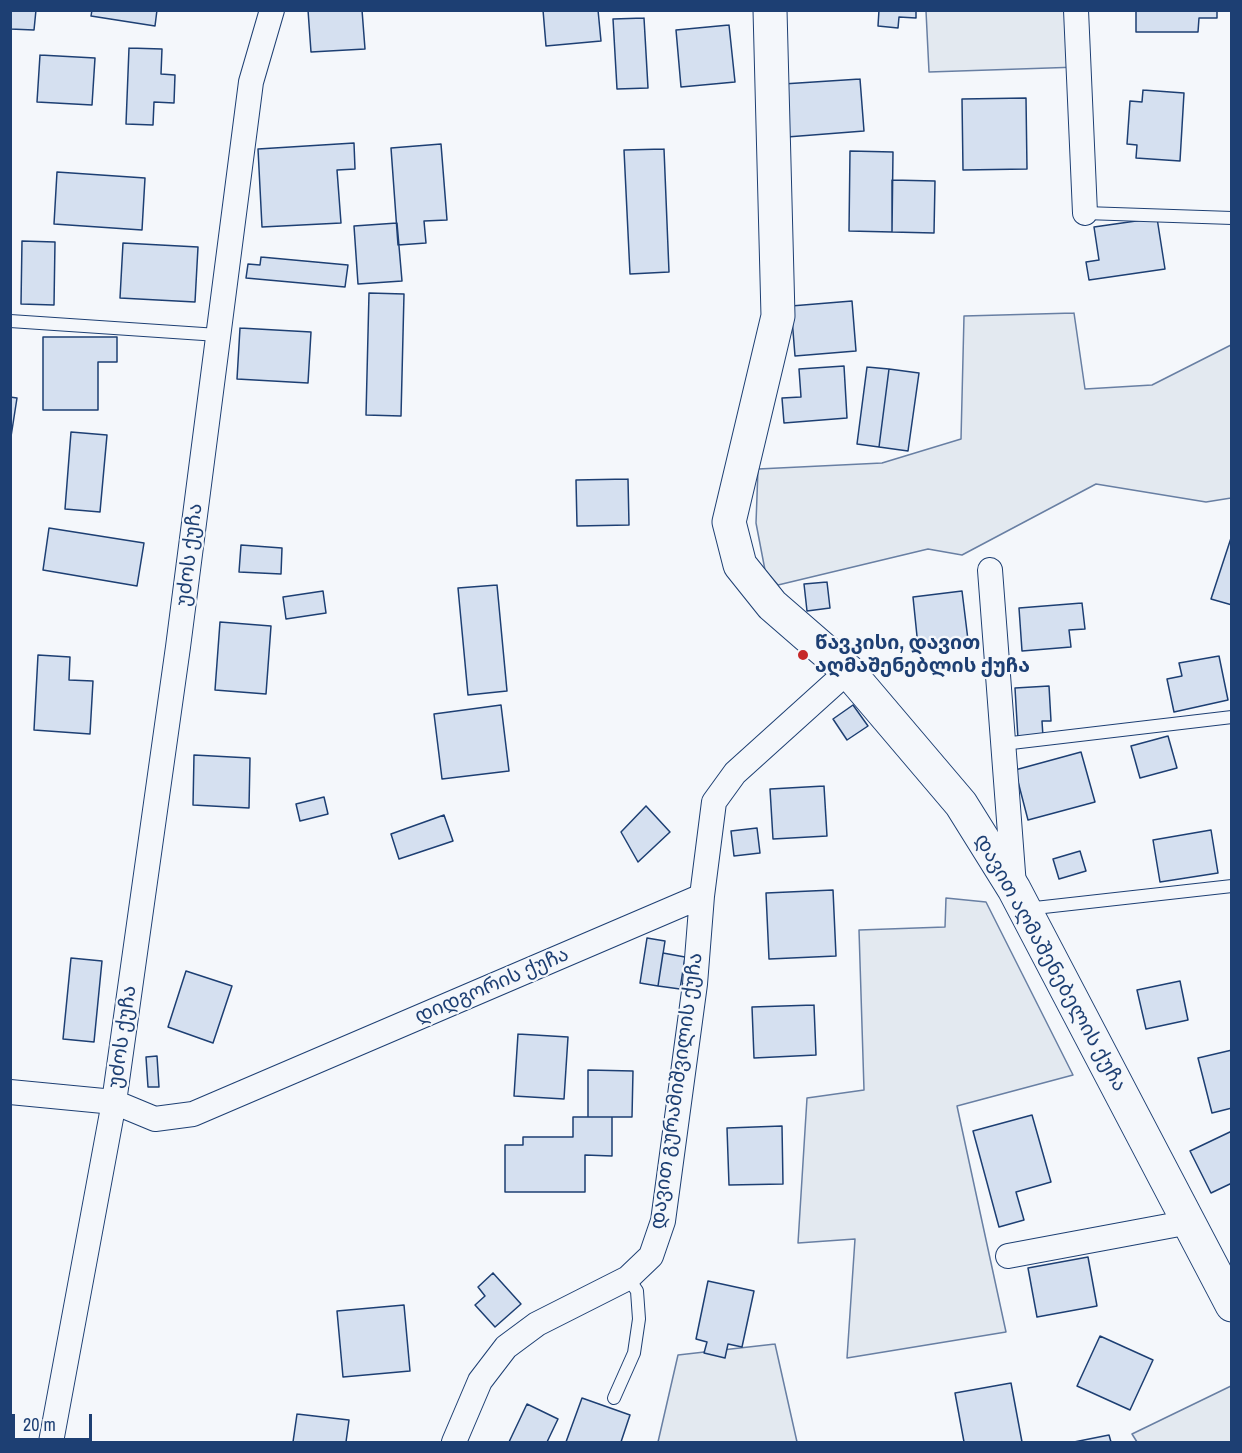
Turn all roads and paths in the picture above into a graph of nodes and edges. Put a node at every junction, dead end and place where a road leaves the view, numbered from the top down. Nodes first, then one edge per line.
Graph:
1 (272, 10) edge
2 (770, 10) edge
3 (1076, 10) edge
4 (1085, 213) joint
5 (1232, 218) edge
6 (10, 321) edge
7 (218, 335) junction
8 (990, 570) dead end
9 (848, 671) junction
10 (1232, 717) edge
11 (1002, 744) junction
12 (1232, 886) edge
13 (702, 896) junction
14 (1020, 899) junction
15 (10, 1092) edge
16 (114, 1102) junction
17 (1190, 1222) junction
18 (1008, 1256) dead end
19 (628, 1278) junction
20 (1232, 1305) edge
21 (614, 1398) dead end
22 (51, 1443) edge
23 (454, 1443) edge

1 - 7 street, უძოს ქუჩა
2 - 9 street, დავით აღმაშენებელის ქუჩა
3 - 4 street
4 - 5 lane
6 - 7 lane
7 - 16 street, უძოს ქუჩა
8 - 11 street
9 - 13 street
9 - 14 street, დავით აღმაშენებელის ქუჩა
10 - 11 lane
11 - 14 street
12 - 14 lane
13 - 16 street, დიდგორის ქუჩა
13 - 19 street, დავით გურამიშვილის ქუჩა
14 - 17 street, დავით აღმაშენებელის ქუჩა
15 - 16 street, დიდგორის ქუჩა
16 - 22 street, უძოს ქუჩა
17 - 18 street
17 - 20 street, დავით აღმაშენებელის ქუჩა
19 - 21 lane
19 - 23 street, დავით გურამიშვილის ქუჩა

